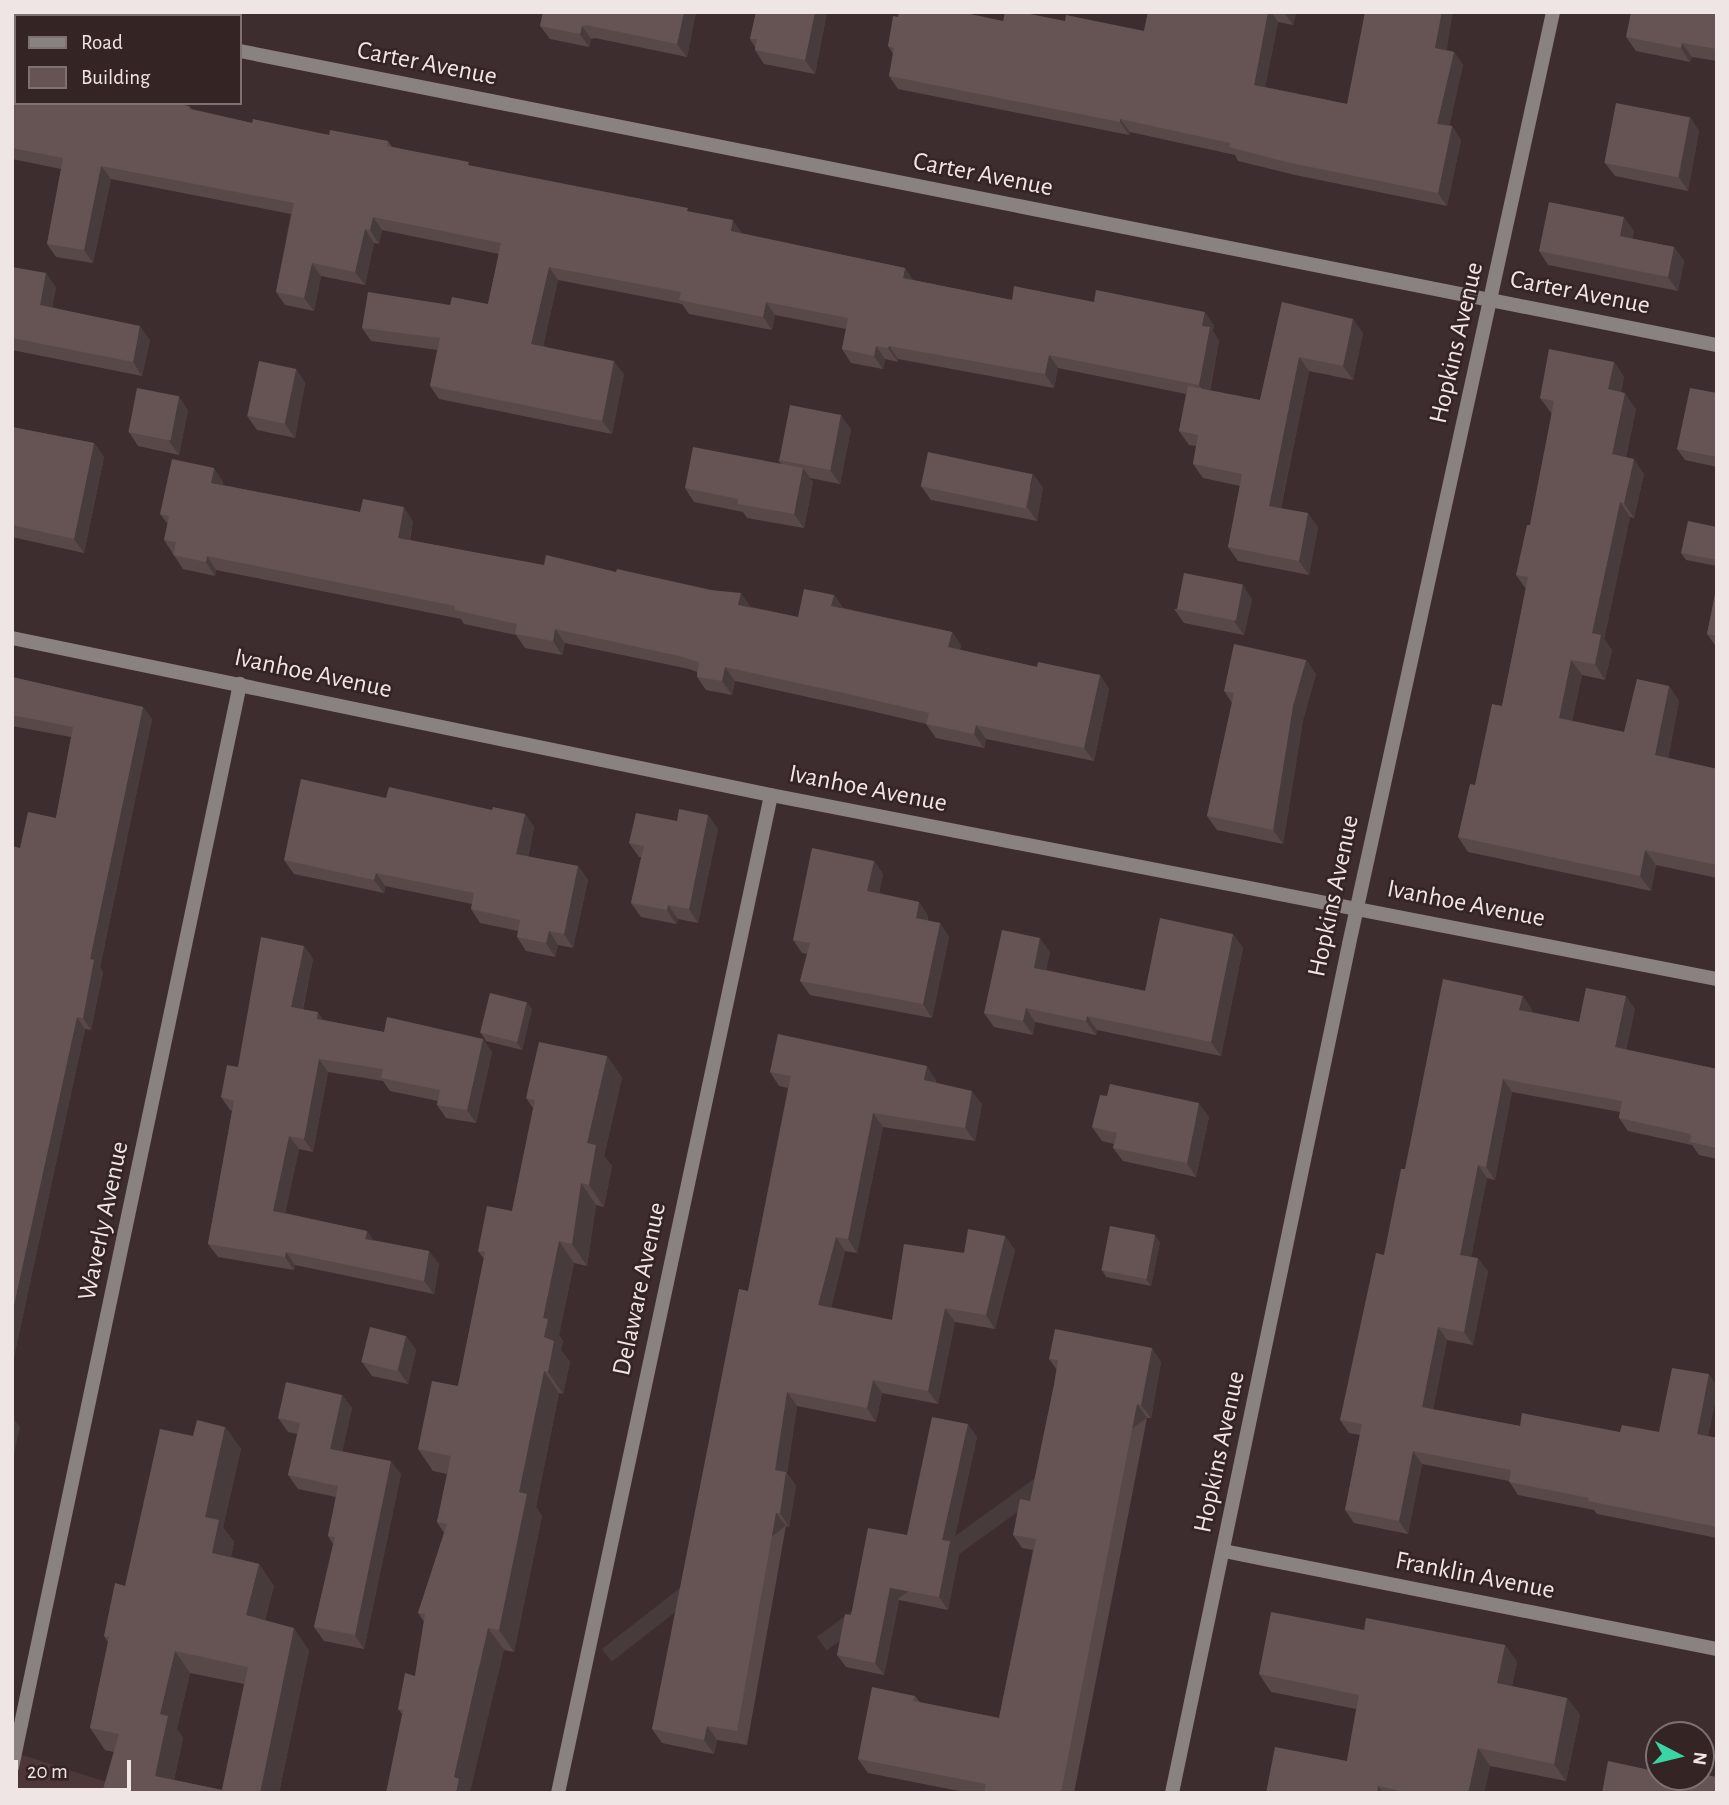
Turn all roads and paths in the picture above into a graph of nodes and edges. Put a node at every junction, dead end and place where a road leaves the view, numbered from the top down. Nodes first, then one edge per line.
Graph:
1 (1553, 12) edge
2 (242, 51) edge
3 (1492, 302) junction
4 (1717, 345) edge
5 (12, 638) edge
6 (240, 684) junction
7 (771, 795) junction
8 (1356, 908) junction
9 (1717, 979) edge
10 (1224, 1551) junction
11 (1717, 1649) edge
12 (12, 1767) edge
13 (560, 1792) edge
14 (1172, 1793) edge

1 - 3 street, Hopkins Avenue
2 - 3 street, Carter Avenue
3 - 4 street, Carter Avenue
3 - 8 street, Hopkins Avenue
5 - 6 street, Ivanhoe Avenue
6 - 7 street, Ivanhoe Avenue
6 - 12 street, Waverly Avenue
7 - 8 street, Ivanhoe Avenue
7 - 13 street, Delaware Avenue
8 - 9 street, Ivanhoe Avenue
8 - 10 street, Hopkins Avenue
10 - 11 street, Franklin Avenue
10 - 14 street, Hopkins Avenue

